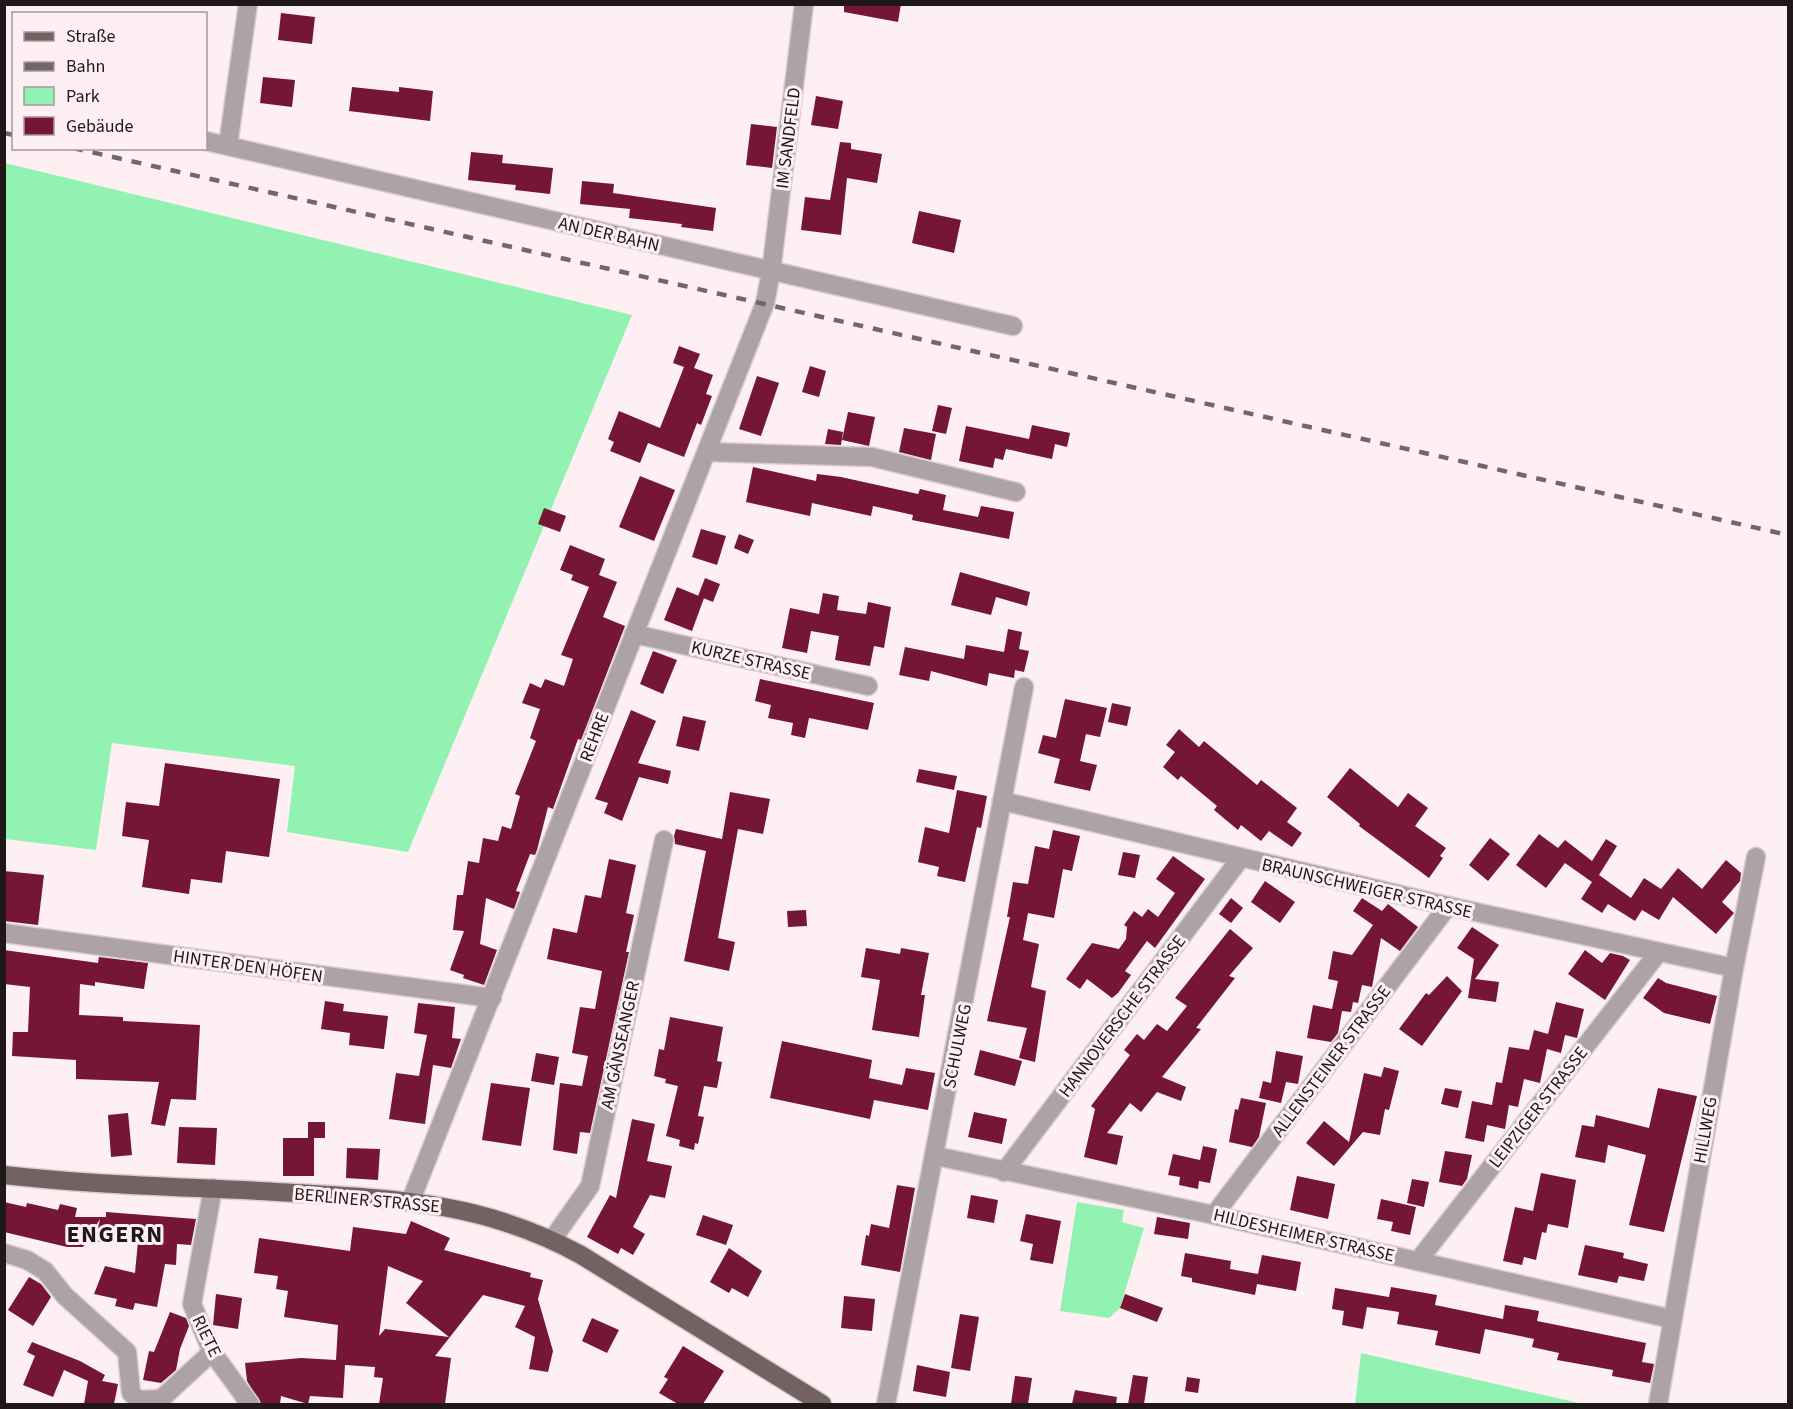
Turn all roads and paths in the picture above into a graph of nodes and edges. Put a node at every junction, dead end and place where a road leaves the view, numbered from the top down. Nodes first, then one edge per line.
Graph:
1 (248, 4) edge
2 (804, 4) edge
3 (207, 141) edge
4 (228, 146) junction
5 (771, 272) junction
6 (1013, 326) dead end
7 (708, 452) junction
8 (1016, 492) dead end
9 (634, 634) junction
10 (868, 686) dead end
11 (1024, 687) dead end
12 (1002, 801) junction
13 (664, 840) dead end
14 (1756, 857) dead end
15 (1240, 859) junction
16 (1448, 906) junction
17 (4, 933) edge
18 (1658, 953) junction
19 (1734, 968) junction
20 (492, 998) junction
21 (936, 1156) junction
22 (1004, 1173) junction
23 (4, 1175) edge
24 (213, 1188) junction
25 (411, 1200) junction
26 (1214, 1215) junction
27 (552, 1240) junction
28 (4, 1253) edge
29 (1418, 1261) junction
30 (1672, 1319) junction
31 (212, 1352) junction
32 (250, 1404) edge
33 (822, 1404) edge
34 (886, 1404) edge
35 (1658, 1404) edge

1 - 4 street
2 - 5 street, IM SANDFELD
3 - 4 street, AN DER BAHN
4 - 5 street, AN DER BAHN
5 - 6 street, AN DER BAHN
5 - 7 street, REHRE
7 - 8 street
7 - 9 street, REHRE
9 - 10 street, KURZE STRASSE
9 - 20 street, REHRE
11 - 12 street, SCHULWEG
12 - 15 street, BRAUNSCHWEIGER STRASSE
12 - 21 street, SCHULWEG
13 - 27 street, AM GÄNSEANGER
14 - 19 street, HILLWEG
15 - 16 street, BRAUNSCHWEIGER STRASSE
15 - 22 street, HANNOVERSCHE STRASSE
16 - 18 street, BRAUNSCHWEIGER STRASSE
16 - 26 street, ALLENSTEINER STRASSE
17 - 20 street, HINTER DEN HÖFEN
18 - 19 street, BRAUNSCHWEIGER STRASSE
18 - 29 street, LEIPZIGER STRASSE
19 - 30 street, HILLWEG
20 - 25 street, REHRE
21 - 22 street, HILDESHEIMER STRASSE
21 - 34 street, SCHULWEG
22 - 26 street, HILDESHEIMER STRASSE
23 - 24 main road, BERLINER STRASSE
24 - 25 main road, BERLINER STRASSE
24 - 31 street, RIETE
25 - 27 main road, BERLINER STRASSE
26 - 29 street, HILDESHEIMER STRASSE
27 - 33 main road, BERLINER STRASSE
28 - 31 street
29 - 30 street, HILDESHEIMER STRASSE
30 - 35 street, HILLWEG
31 - 32 street, RIETE

